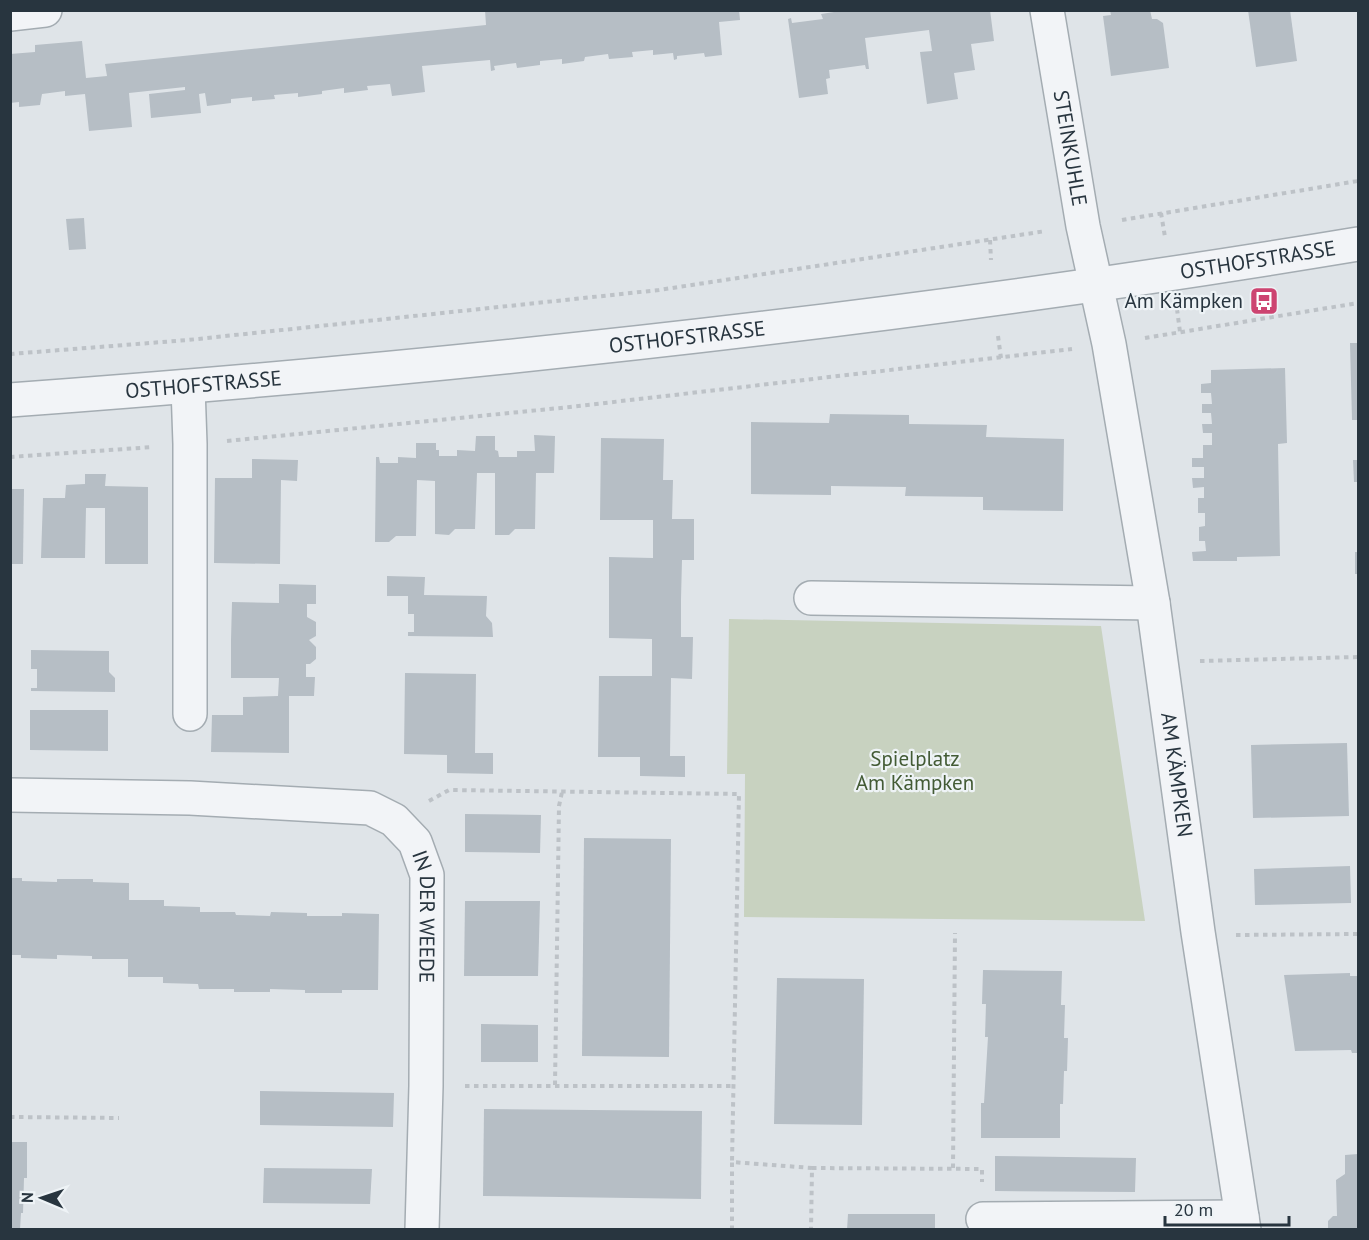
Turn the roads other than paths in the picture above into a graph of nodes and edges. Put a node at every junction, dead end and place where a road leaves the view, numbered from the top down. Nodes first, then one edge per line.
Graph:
1 (45, 10) edge
2 (1047, 10) edge
3 (10, 14) edge
4 (1359, 244) edge
5 (1095, 285) junction
6 (188, 387) junction
7 (10, 400) edge
8 (811, 598) dead end
9 (1153, 603) junction
10 (190, 714) dead end
11 (10, 795) edge
12 (982, 1219) dead end
13 (1243, 1223) edge
14 (422, 1230) edge

1 - 3 street
2 - 5 street, STEINKUHLE
4 - 5 street, OSTHOFSTRASSE
5 - 6 street, OSTHOFSTRASSE
5 - 9 street, AM KÄMPKEN
6 - 7 street, OSTHOFSTRASSE
6 - 10 street
8 - 9 street
9 - 13 street, AM KÄMPKEN
11 - 14 street, IN DER WEEDE
12 - 13 street

